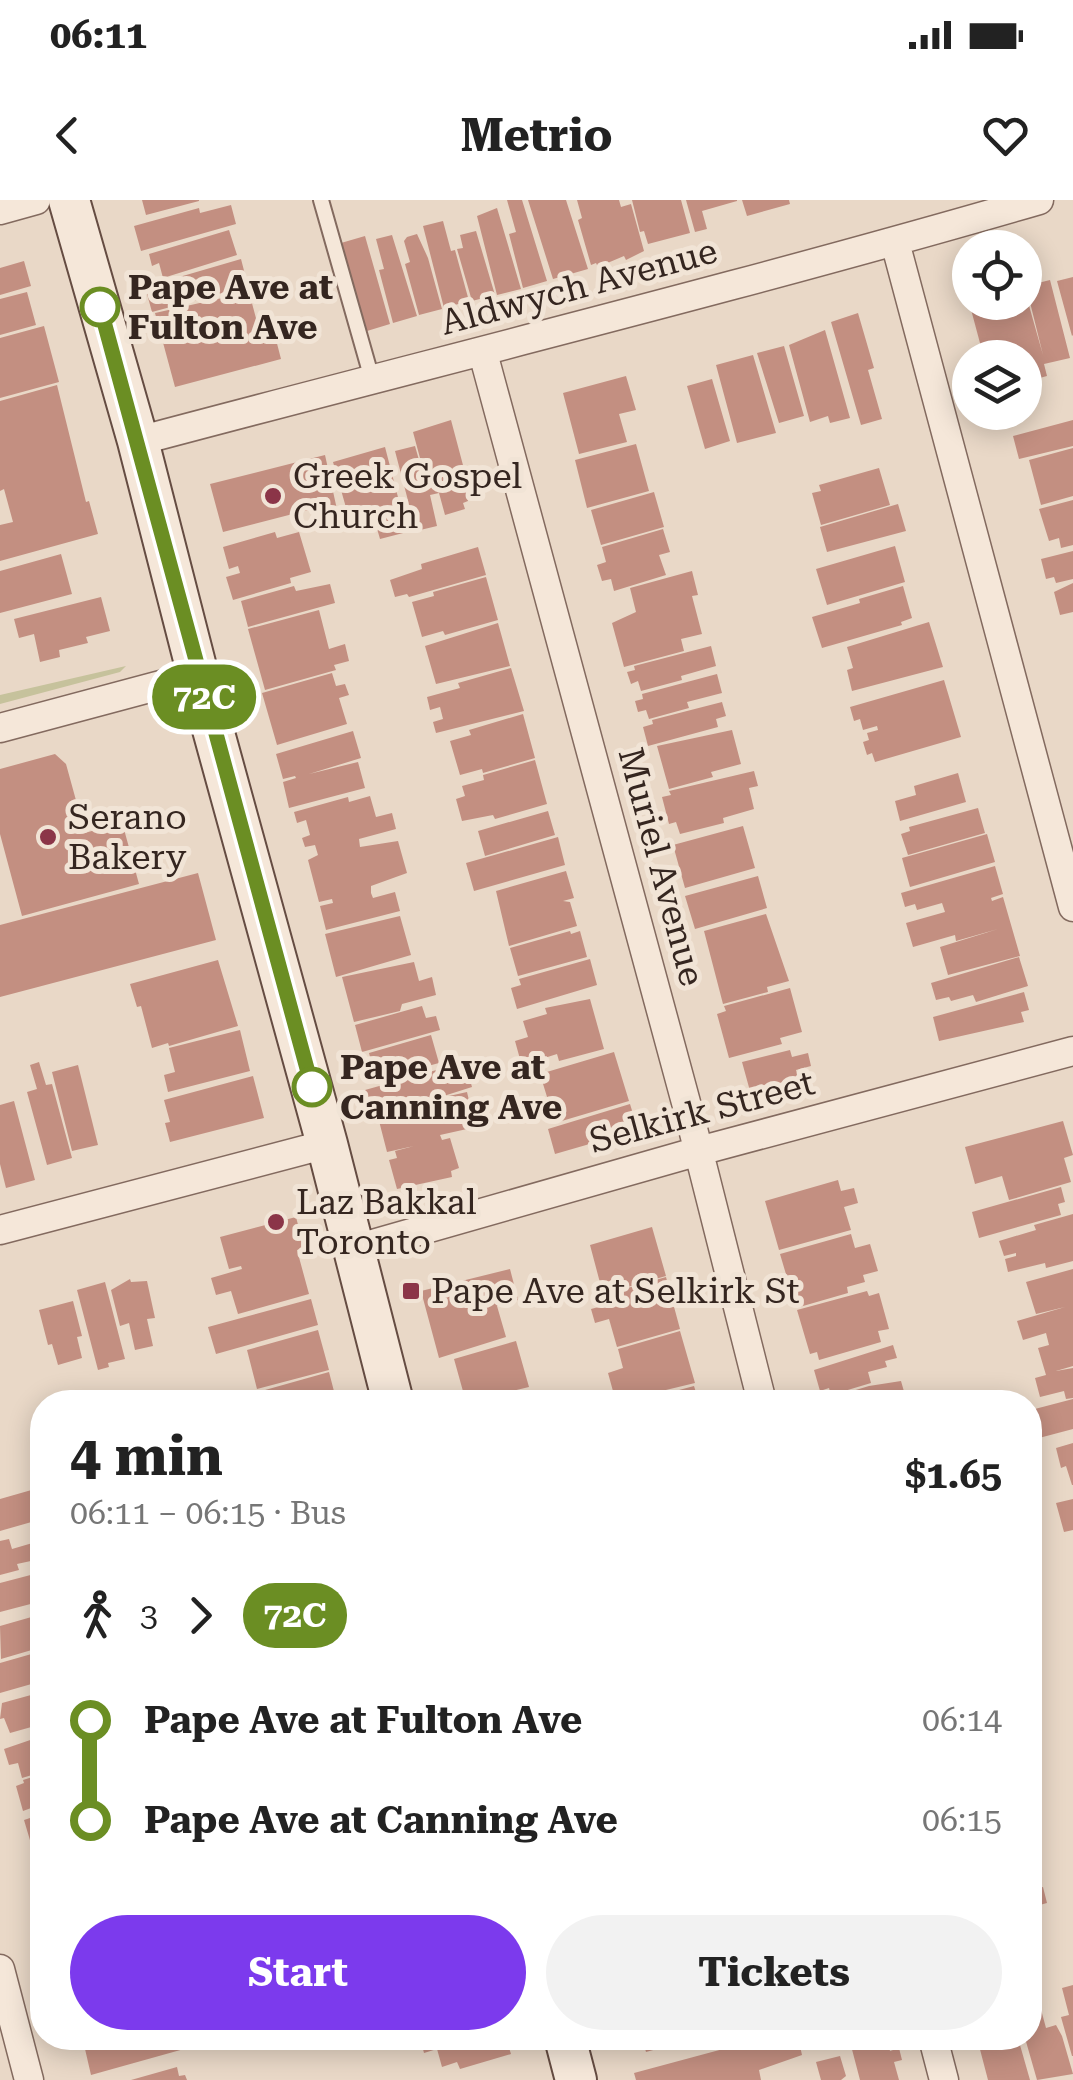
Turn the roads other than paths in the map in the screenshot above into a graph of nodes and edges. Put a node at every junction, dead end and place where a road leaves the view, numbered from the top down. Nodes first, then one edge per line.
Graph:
1 (36, 200) edge
2 (69, 200) edge
3 (322, 200) edge
4 (1039, 200) edge
5 (0, 210) edge
6 (895, 242) junction
7 (483, 352) junction
8 (372, 379) junction
9 (138, 441) junction
10 (198, 675) junction
11 (0, 728) edge
12 (1073, 907) edge
13 (1073, 1051) edge
14 (327, 1144) junction
15 (700, 1151) junction
16 (0, 1230) edge
17 (352, 1250) junction
18 (390, 1390) edge
19 (759, 1390) edge
20 (0, 1970) edge
21 (568, 2050) edge
22 (935, 2050) edge
23 (29, 2080) edge
24 (576, 2080) edge
25 (944, 2080) edge

1 - 5 street
2 - 9 main road
3 - 8 lane
4 - 6 street, Aldwych Avenue
6 - 7 street, Aldwych Avenue
6 - 12 street
7 - 8 street, Aldwych Avenue
7 - 15 street, Muriel Avenue
8 - 9 street, Aldwych Avenue
9 - 10 main road
10 - 11 street
10 - 14 main road
13 - 15 street, Selkirk Street
14 - 16 street
14 - 17 main road
15 - 17 street, Selkirk Street
15 - 19 street, Muriel Avenue
17 - 18 main road
20 - 23 street
21 - 24 main road
22 - 25 street

